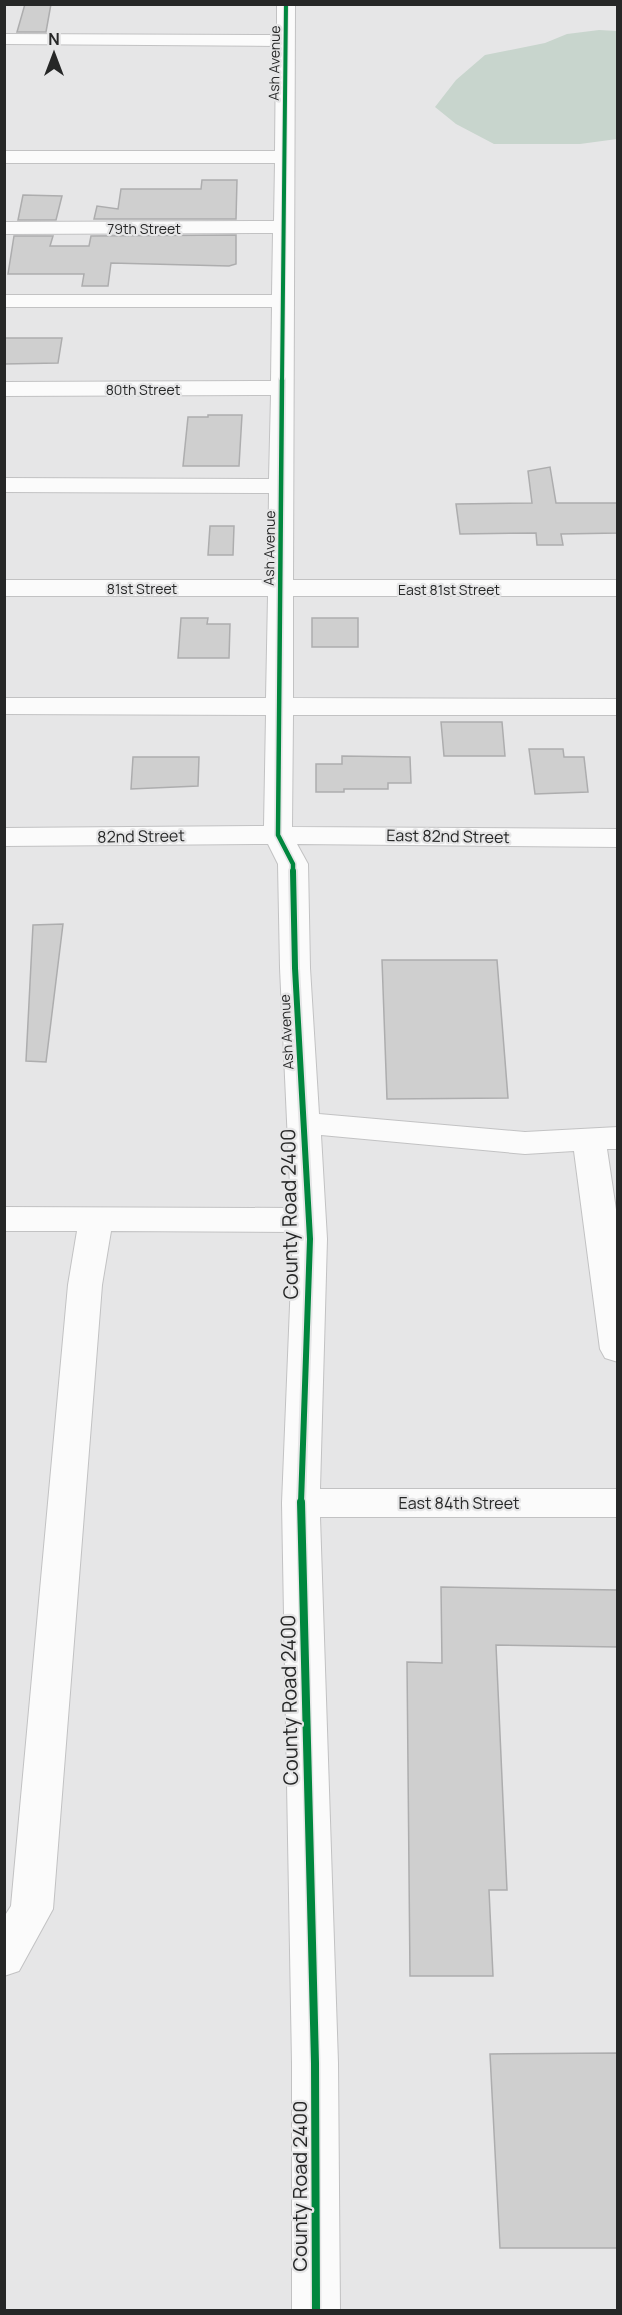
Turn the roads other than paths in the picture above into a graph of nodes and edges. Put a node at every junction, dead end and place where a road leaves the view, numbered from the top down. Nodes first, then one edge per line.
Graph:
1 (286, 4) edge
2 (4, 39) edge
3 (286, 41) junction
4 (4, 157) edge
5 (285, 158) junction
6 (284, 227) junction
7 (4, 228) edge
8 (4, 301) edge
9 (283, 301) junction
10 (282, 388) junction
11 (4, 389) edge
12 (4, 485) edge
13 (281, 486) junction
14 (4, 588) edge
15 (618, 588) edge
16 (280, 590) junction
17 (4, 706) edge
18 (279, 706) junction
19 (618, 706) edge
20 (278, 835) junction
21 (4, 837) edge
22 (618, 838) edge
23 (302, 1106) junction
24 (603, 1139) edge
25 (4, 1220) edge
26 (96, 1220) junction
27 (309, 1220) junction
28 (618, 1348) edge
29 (301, 1503) junction
30 (618, 1503) edge
31 (4, 1957) edge
32 (316, 2310) edge

1 - 3 street, Ash Avenue
2 - 3 street
3 - 5 street, Ash Avenue
4 - 5 street
5 - 6 street, Ash Avenue
6 - 7 street, 79th Street
6 - 9 street, Ash Avenue
8 - 9 street
9 - 10 street, Ash Avenue
10 - 11 street, 80th Street
10 - 13 street, Ash Avenue
12 - 13 street
13 - 16 street, Ash Avenue
14 - 16 street, 81st Street
15 - 16 street, East 81st Street
16 - 18 street, Ash Avenue
17 - 18 street
18 - 19 street
18 - 20 street, Ash Avenue
20 - 21 street, 82nd Street
20 - 22 street, East 82nd Street
20 - 23 street, Ash Avenue
23 - 24 street
23 - 27 street, County Road 2400
24 - 28 street
25 - 26 street
26 - 27 street
26 - 31 street
27 - 29 street, County Road 2400
29 - 30 street, East 84th Street
29 - 32 street, County Road 2400

